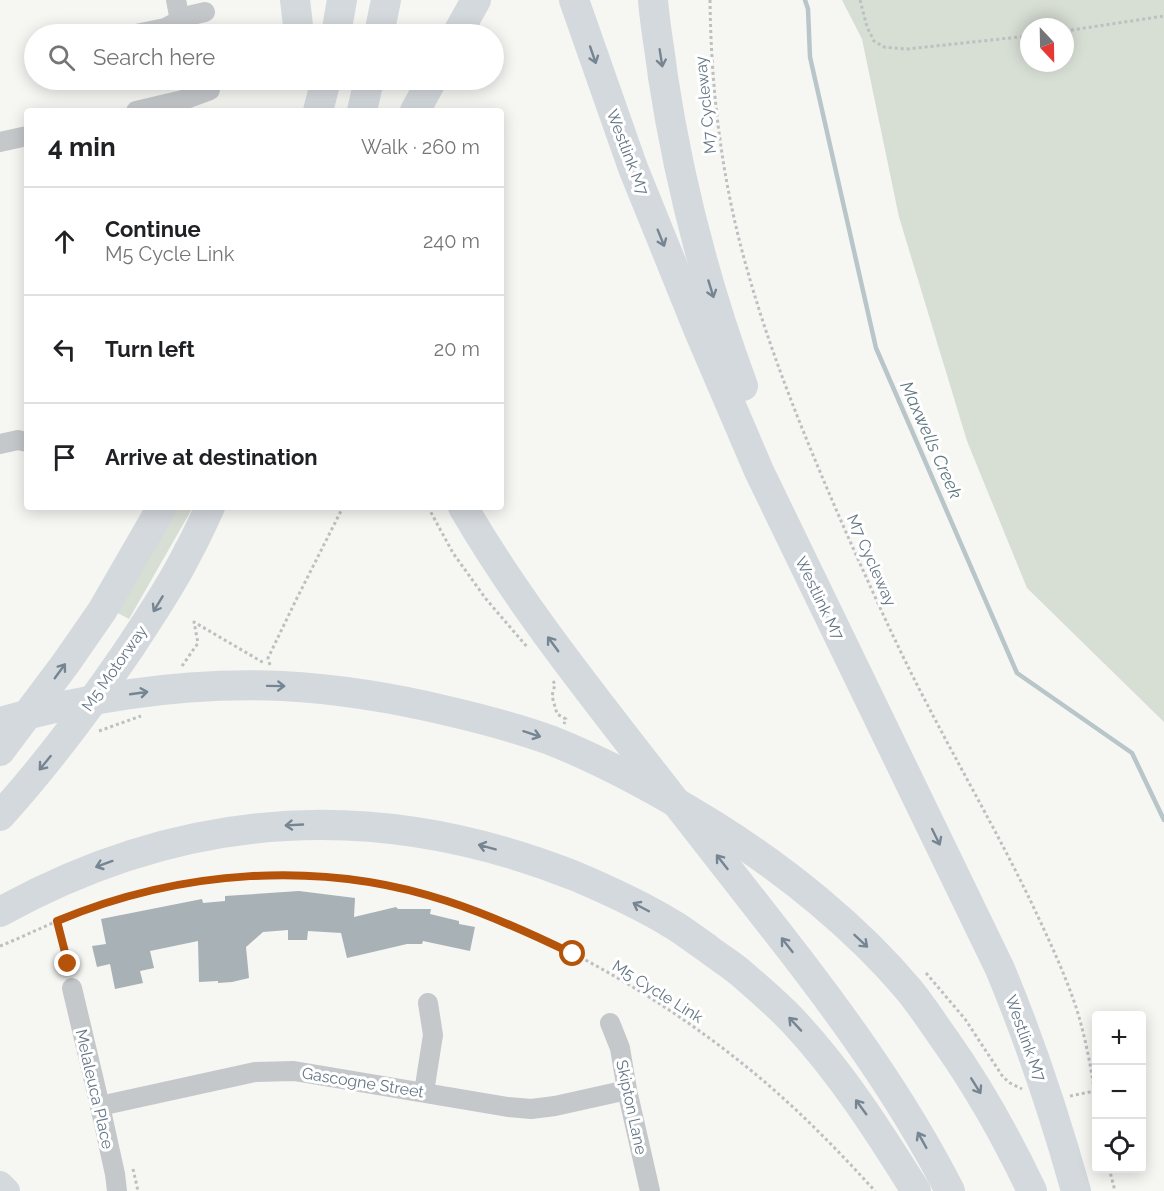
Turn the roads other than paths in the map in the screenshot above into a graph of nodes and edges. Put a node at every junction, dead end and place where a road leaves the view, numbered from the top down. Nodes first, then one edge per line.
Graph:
1 (176, 0) edge
2 (295, 0) edge
3 (342, 0) edge
4 (386, 0) edge
5 (477, 0) edge
6 (574, 0) edge
7 (653, 0) edge
8 (206, 12) dead end
9 (180, 21) junction
10 (174, 24) edge
11 (298, 24) edge
12 (338, 24) edge
13 (381, 24) edge
14 (463, 24) edge
15 (210, 90) dead end
16 (308, 90) edge
17 (323, 90) edge
18 (367, 90) edge
19 (427, 90) edge
20 (149, 108) edge
21 (311, 108) edge
22 (319, 108) edge
23 (363, 108) edge
24 (417, 108) edge
25 (24, 137) edge
26 (0, 142) edge
27 (24, 441) edge
28 (0, 444) edge
29 (160, 510) edge
30 (209, 510) edge
31 (223, 510) edge
32 (465, 510) edge
33 (188, 554) junction
34 (0, 722) edge
35 (0, 751) edge
36 (911, 784) junction
37 (0, 816) edge
38 (0, 912) edge
39 (72, 988) road end
40 (428, 1003) dead end
41 (610, 1023) dead end
42 (627, 1090) junction
43 (424, 1092) junction
44 (100, 1106) junction
45 (0, 1184) edge
46 (7, 1191) edge
47 (117, 1191) edge
48 (650, 1191) edge
49 (916, 1191) edge
50 (950, 1191) edge
51 (1032, 1191) edge
52 (1076, 1191) edge

1 - 9 street
2 - 11 highway
3 - 12 highway
4 - 13 highway
5 - 14 highway
6 -> 36 highway, Westlink M7
7 -> 36 highway
8 - 9 street
9 - 10 street
15 - 20 street
16 - 21 highway
17 - 22 highway
18 - 23 highway
19 - 24 highway
25 - 26 street
27 - 28 street
35 -> 29 highway
30 - 33 highway, M5 Motorway
31 - 33 highway
50 -> 32 highway
33 -> 37 highway, M5 Motorway
34 -> 51 highway
36 -> 52 highway, Westlink M7
49 -> 38 highway
39 - 44 street, Melaleuca Place
40 - 43 street
41 - 42 street, Skipton Lane
42 - 43 street, Gascogne Street
42 - 48 street, Skipton Lane
43 - 44 street, Gascogne Street
44 - 47 street, Melaleuca Place
45 - 46 main road

